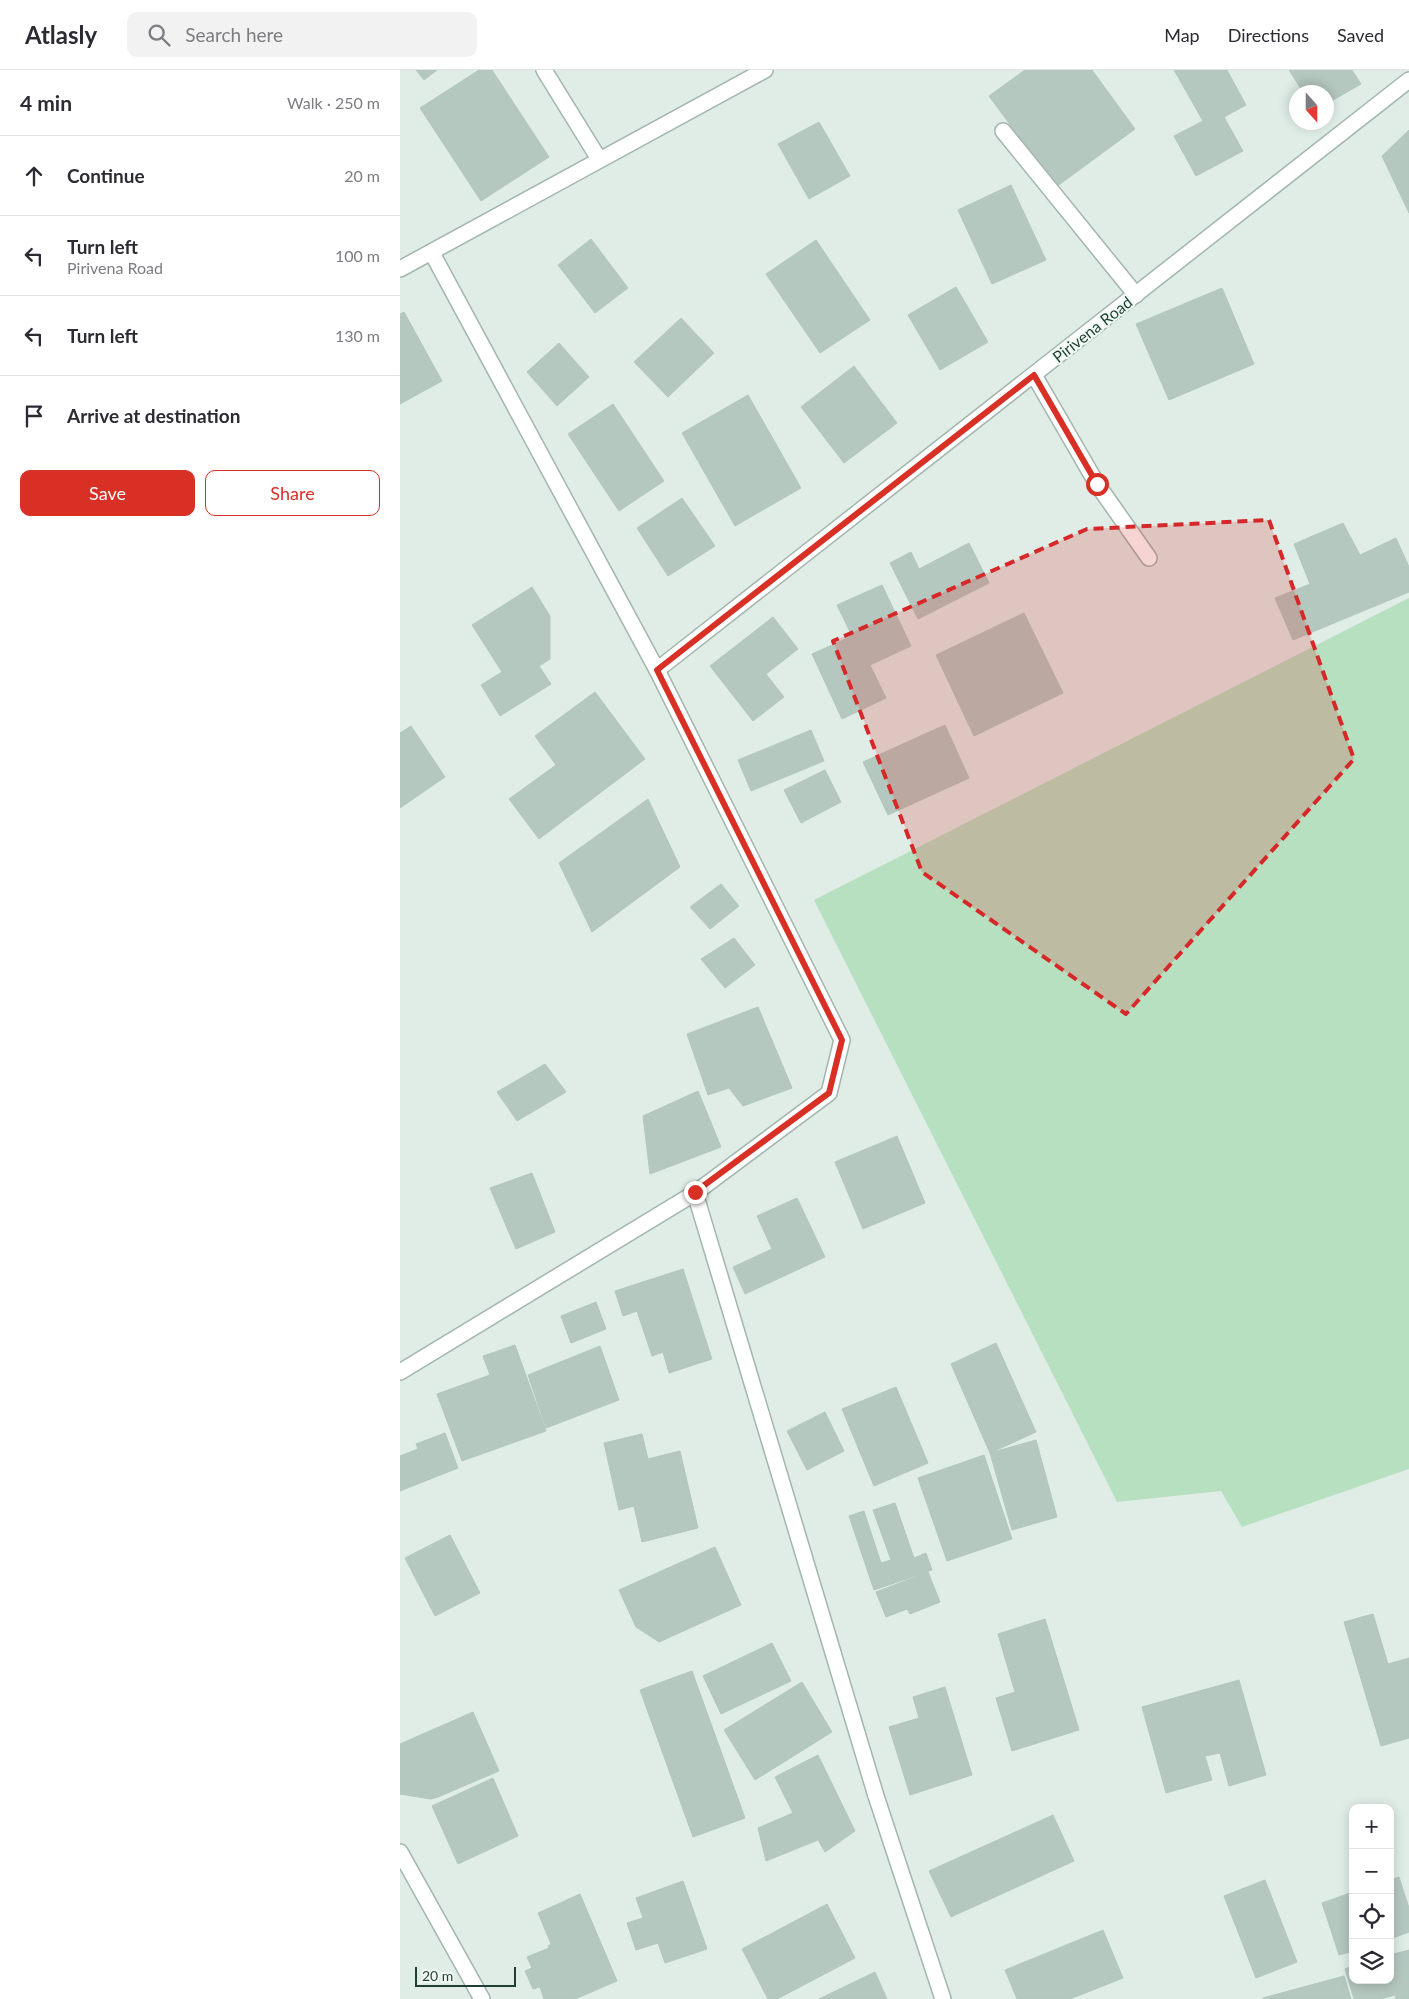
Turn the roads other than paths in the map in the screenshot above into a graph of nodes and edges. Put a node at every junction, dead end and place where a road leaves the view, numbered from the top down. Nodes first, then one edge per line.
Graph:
1 (544, 70) edge
2 (764, 70) edge
3 (1409, 80) edge
4 (1003, 131) dead end
5 (600, 160) junction
6 (432, 253) junction
7 (400, 269) edge
8 (1136, 295) junction
9 (1034, 375) junction
10 (1150, 558) dead end
11 (657, 670) junction
12 (695, 1192) junction
13 (400, 1372) edge
14 (400, 1852) edge
15 (482, 1999) edge
16 (943, 1999) edge

1 - 5 street
2 - 5 street
3 - 8 street, Pirivena Road
4 - 8 street
5 - 6 street
6 - 7 street
6 - 11 street
8 - 9 street, Pirivena Road
9 - 10 street
9 - 11 street, Pirivena Road
11 - 12 street
12 - 13 street
12 - 16 street
14 - 15 street

